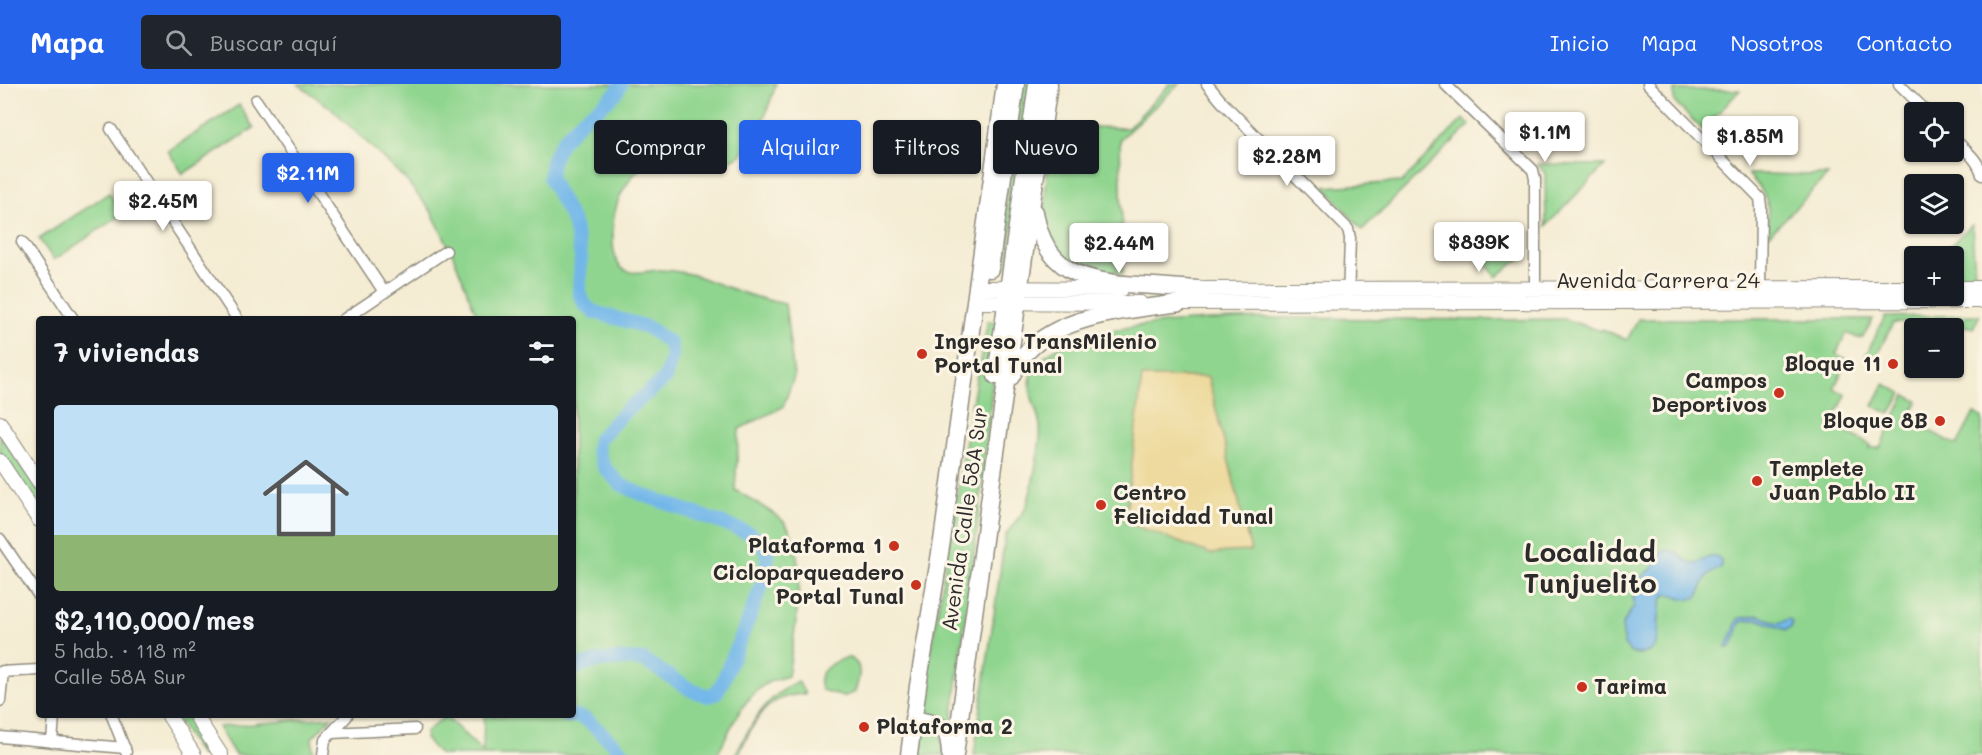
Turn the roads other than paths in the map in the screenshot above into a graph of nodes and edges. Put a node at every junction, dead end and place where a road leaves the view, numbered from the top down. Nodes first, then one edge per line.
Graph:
1 (1005, 84) edge
2 (1016, 84) edge
3 (1036, 84) edge
4 (1049, 84) edge
5 (1207, 84) edge
6 (1445, 84) edge
7 (1648, 84) edge
8 (1899, 84) edge
9 (256, 100) dead end
10 (1917, 102) edge
11 (1012, 114) junction
12 (111, 129) dead end
13 (1964, 149) edge
14 (1982, 175) edge
15 (1034, 196) junction
16 (22, 242) dead end
17 (446, 251) dead end
18 (1760, 288) junction
19 (1904, 288) edge
20 (1964, 288) edge
21 (1982, 288) edge
22 (1199, 289) junction
23 (1535, 289) junction
24 (384, 292) junction
25 (981, 295) junction
26 (1013, 296) junction
27 (1348, 296) junction
28 (1982, 301) edge
29 (1180, 303) junction
30 (71, 316) edge
31 (235, 316) edge
32 (349, 316) edge
33 (1005, 392) junction
34 (0, 423) edge
35 (0, 461) edge
36 (993, 473) junction
37 (36, 477) edge
38 (36, 515) edge
39 (0, 539) edge
40 (36, 592) edge
41 (36, 670) edge
42 (1, 671) edge
43 (0, 701) edge
44 (54, 718) edge
45 (113, 718) edge
46 (170, 718) edge
47 (197, 718) edge
48 (345, 718) edge
49 (913, 720) junction
50 (415, 729) dead end
51 (331, 733) junction
52 (0, 737) edge
53 (52, 742) junction
54 (126, 752) edge
55 (194, 755) edge
56 (221, 755) edge
57 (323, 755) edge
58 (897, 755) edge
59 (909, 755) edge
60 (950, 755) edge
61 (955, 755) edge

1 - 11 highway
1 - 25 highway
2 - 11 highway
3 - 26 highway
4 - 15 highway
5 - 27 street
6 - 23 street
7 - 18 street
8 - 10 street
9 - 24 street
11 - 25 highway
12 - 31 street
13 - 14 street
15 - 22 highway
15 - 26 highway
16 - 30 street
17 - 24 street
18 - 19 main road, Avenida Carrera 24
18 - 23 main road, Avenida Carrera 24
20 - 21 main road
22 - 26 main road, Avenida Carrera 24
22 - 27 main road, Avenida Carrera 24
23 - 27 main road, Avenida Carrera 24
24 - 32 street
25 - 26 main road, Avenida Carrera 24
25 - 49 highway, Avenida Calle 58A Sur
26 - 29 main road, Avenida Carrera 24
26 - 33 highway, Avenida Calle 58A Sur
26 - 36 highway
27 - 28 main road, Avenida Carrera 24
27 - 29 main road, Avenida Carrera 24
29 - 33 highway
33 - 36 highway, Avenida Calle 58A Sur
34 - 37 main road
35 - 38 main road
36 - 61 highway, Avenida Calle 58A Sur
39 - 40 street
41 - 42 street
42 - 43 street
44 - 53 street
45 - 54 street
46 - 55 main road
47 - 56 main road
48 - 51 street
49 - 58 highway
49 - 59 highway, Avenida Calle 58A Sur
49 - 60 highway
50 - 51 street
51 - 57 street
52 - 53 street
53 - 54 street

